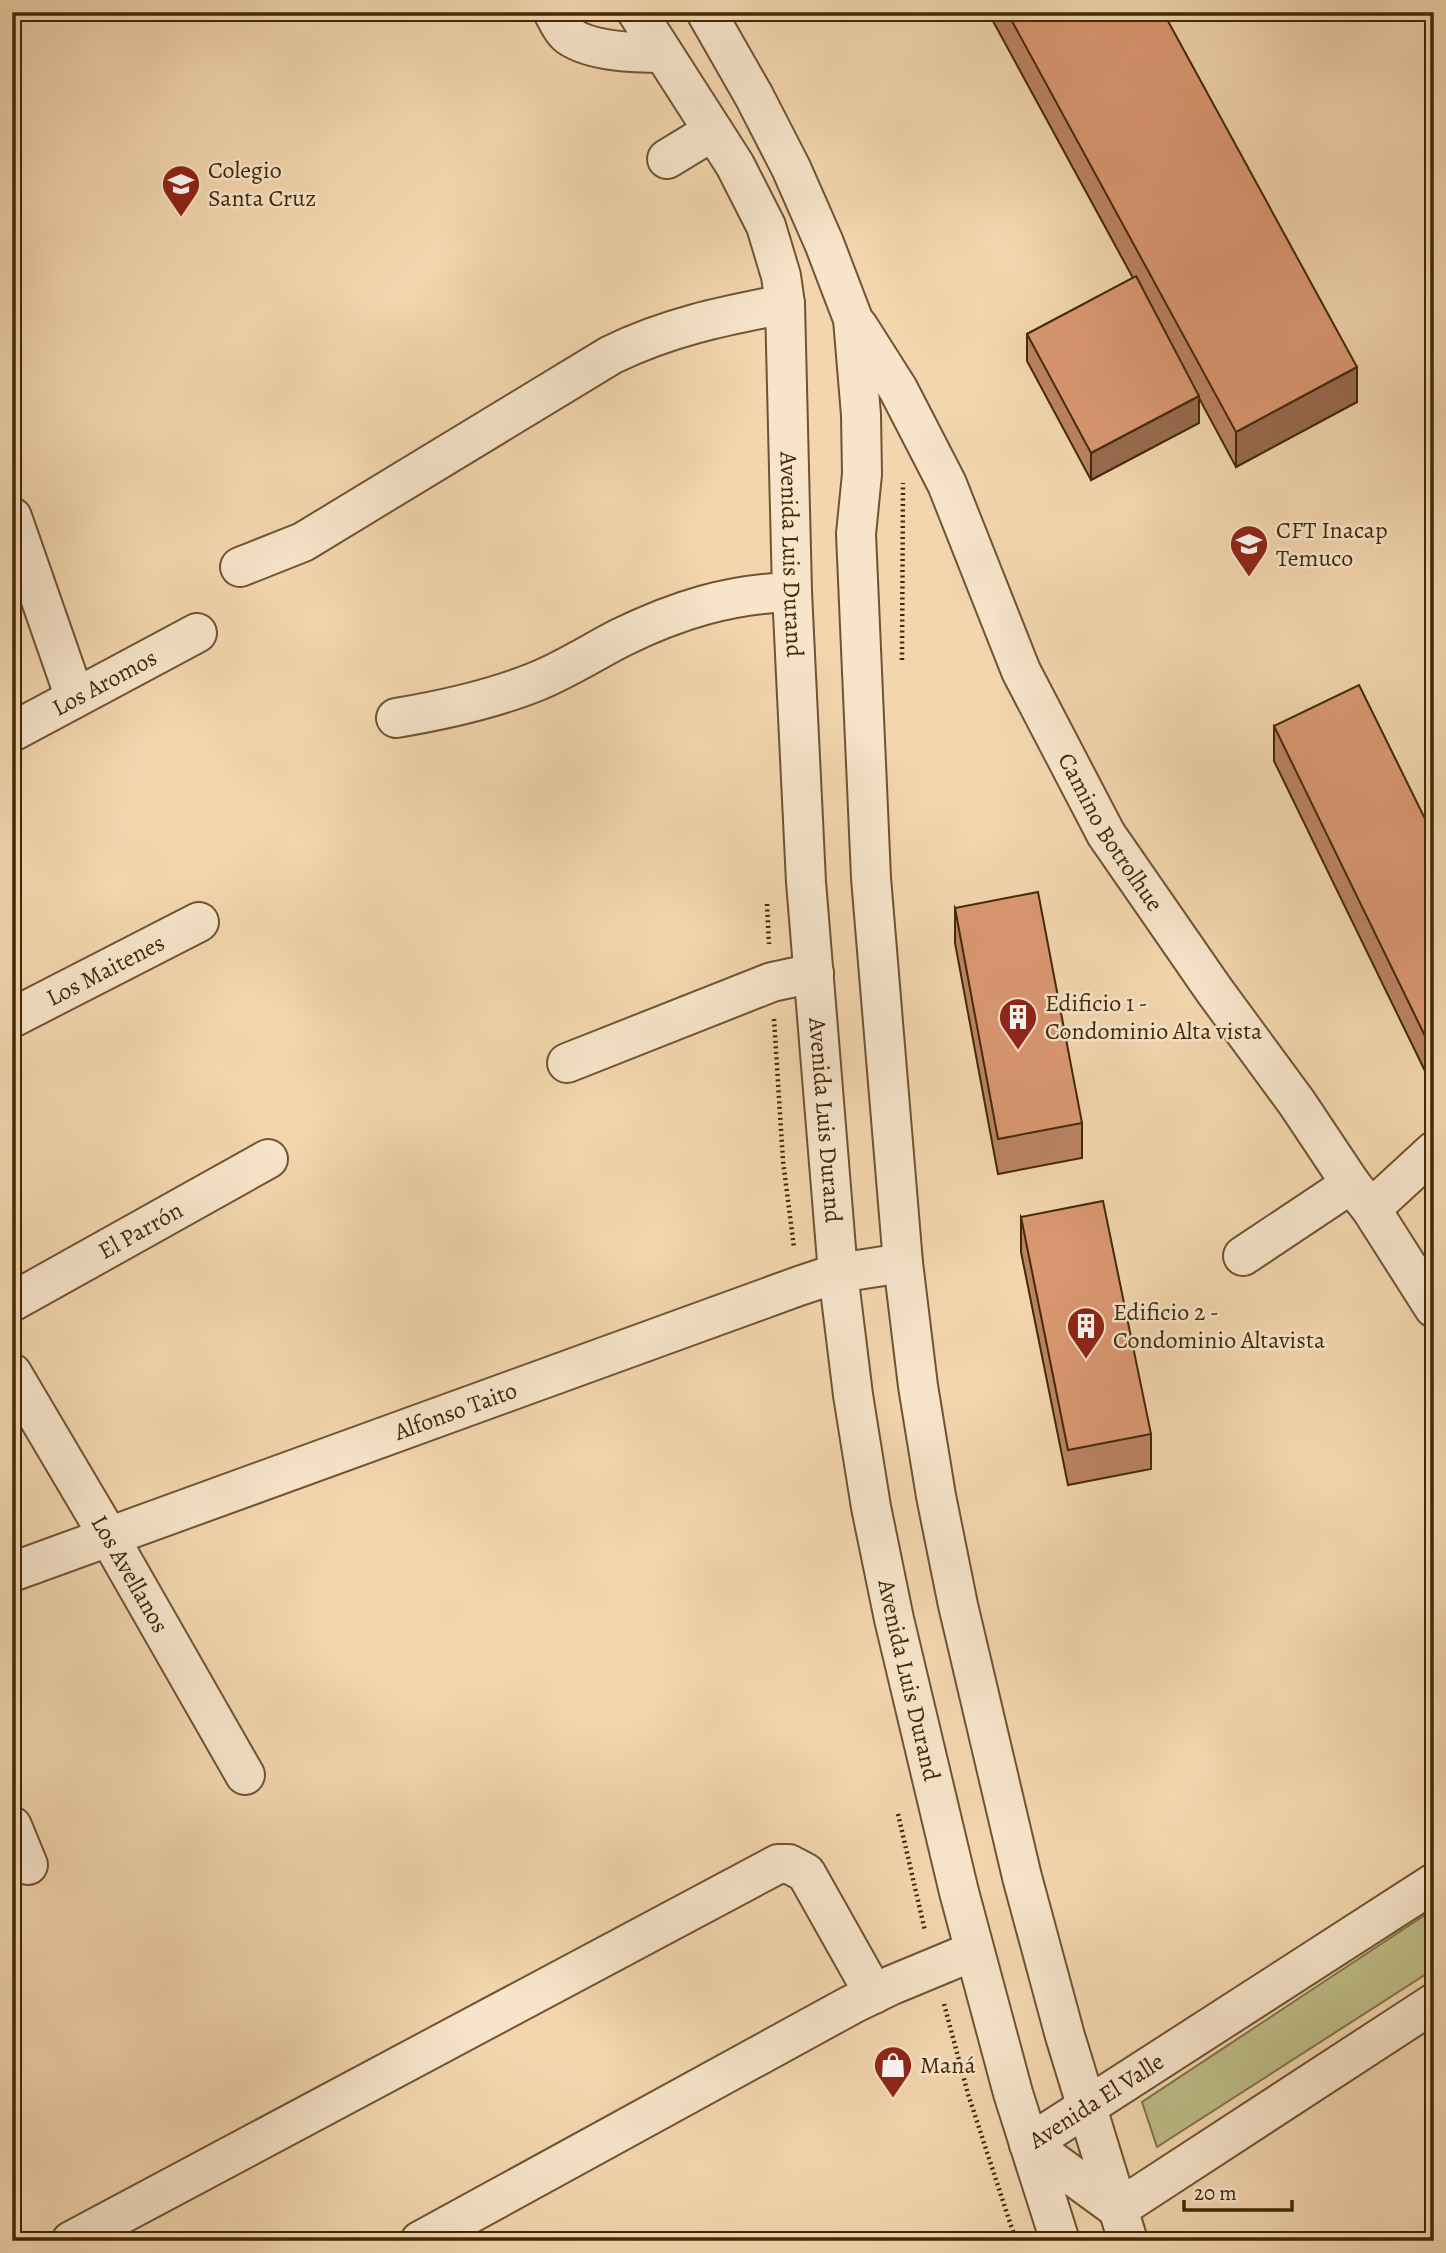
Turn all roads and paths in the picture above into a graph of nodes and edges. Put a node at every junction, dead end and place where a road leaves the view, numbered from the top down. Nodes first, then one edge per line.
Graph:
1 (553, 12) edge
2 (637, 12) edge
3 (706, 12) edge
4 (663, 53) junction
5 (713, 131) junction
6 (667, 159) dead end
7 (785, 304) junction
8 (853, 319) junction
9 (903, 481) dead end
10 (12, 517) edge
11 (240, 567) dead end
12 (793, 592) junction
13 (197, 633) dead end
14 (902, 672) dead end
15 (75, 698) junction
16 (396, 718) dead end
17 (12, 732) edge
18 (199, 922) dead end
19 (814, 973) junction
20 (12, 1018) edge
21 (567, 1063) dead end
22 (1434, 1151) edge
23 (268, 1159) dead end
24 (1361, 1197) junction
25 (1243, 1256) dead end
26 (903, 1263) junction
27 (838, 1273) junction
28 (12, 1302) edge
29 (1434, 1308) edge
30 (12, 1373) edge
31 (109, 1537) junction
32 (12, 1572) edge
33 (245, 1775) dead end
34 (12, 1826) edge
35 (28, 1865) dead end
36 (1434, 1883) edge
37 (974, 1951) junction
38 (873, 1994) junction
39 (1434, 2003) edge
40 (1086, 2108) junction
41 (1029, 2144) junction
42 (1123, 2225) edge
43 (71, 2241) edge
44 (420, 2241) edge
45 (1060, 2241) edge

1 - 4 street
2 - 4 street, Avenida Luis Durand
3 - 8 street
4 - 5 street, Avenida Luis Durand
5 - 6 street
5 - 7 street, Avenida Luis Durand
7 - 11 street
7 - 12 street, Avenida Luis Durand
8 - 24 street, Camino Botrolhue
8 - 26 street
9 - 14 path
10 - 15 street
12 - 16 street
12 - 19 street, Avenida Luis Durand
13 - 15 street, Los Aromos
15 - 17 street, Los Aromos
18 - 20 street, Los Maitenes
19 - 21 street
19 - 27 street, Avenida Luis Durand
22 - 24 street
23 - 28 street, El Parrón
24 - 25 street
24 - 29 street, Camino Botrolhue
26 - 27 street, Alfonso Taito
26 - 40 street
27 - 31 street, Alfonso Taito
27 - 37 street, Avenida Luis Durand
30 - 31 street, Los Avellanos
31 - 32 street, Alfonso Taito
31 - 33 street, Los Avellanos
34 - 35 street
36 - 40 street, Avenida El Valle
37 - 38 street
37 - 41 street, Avenida Luis Durand
38 - 43 street
38 - 44 street
39 - 42 street
40 - 41 street, Avenida El Valle
40 - 42 street
41 - 42 street, Avenida El Valle
41 - 45 street, Avenida Luis Durand

